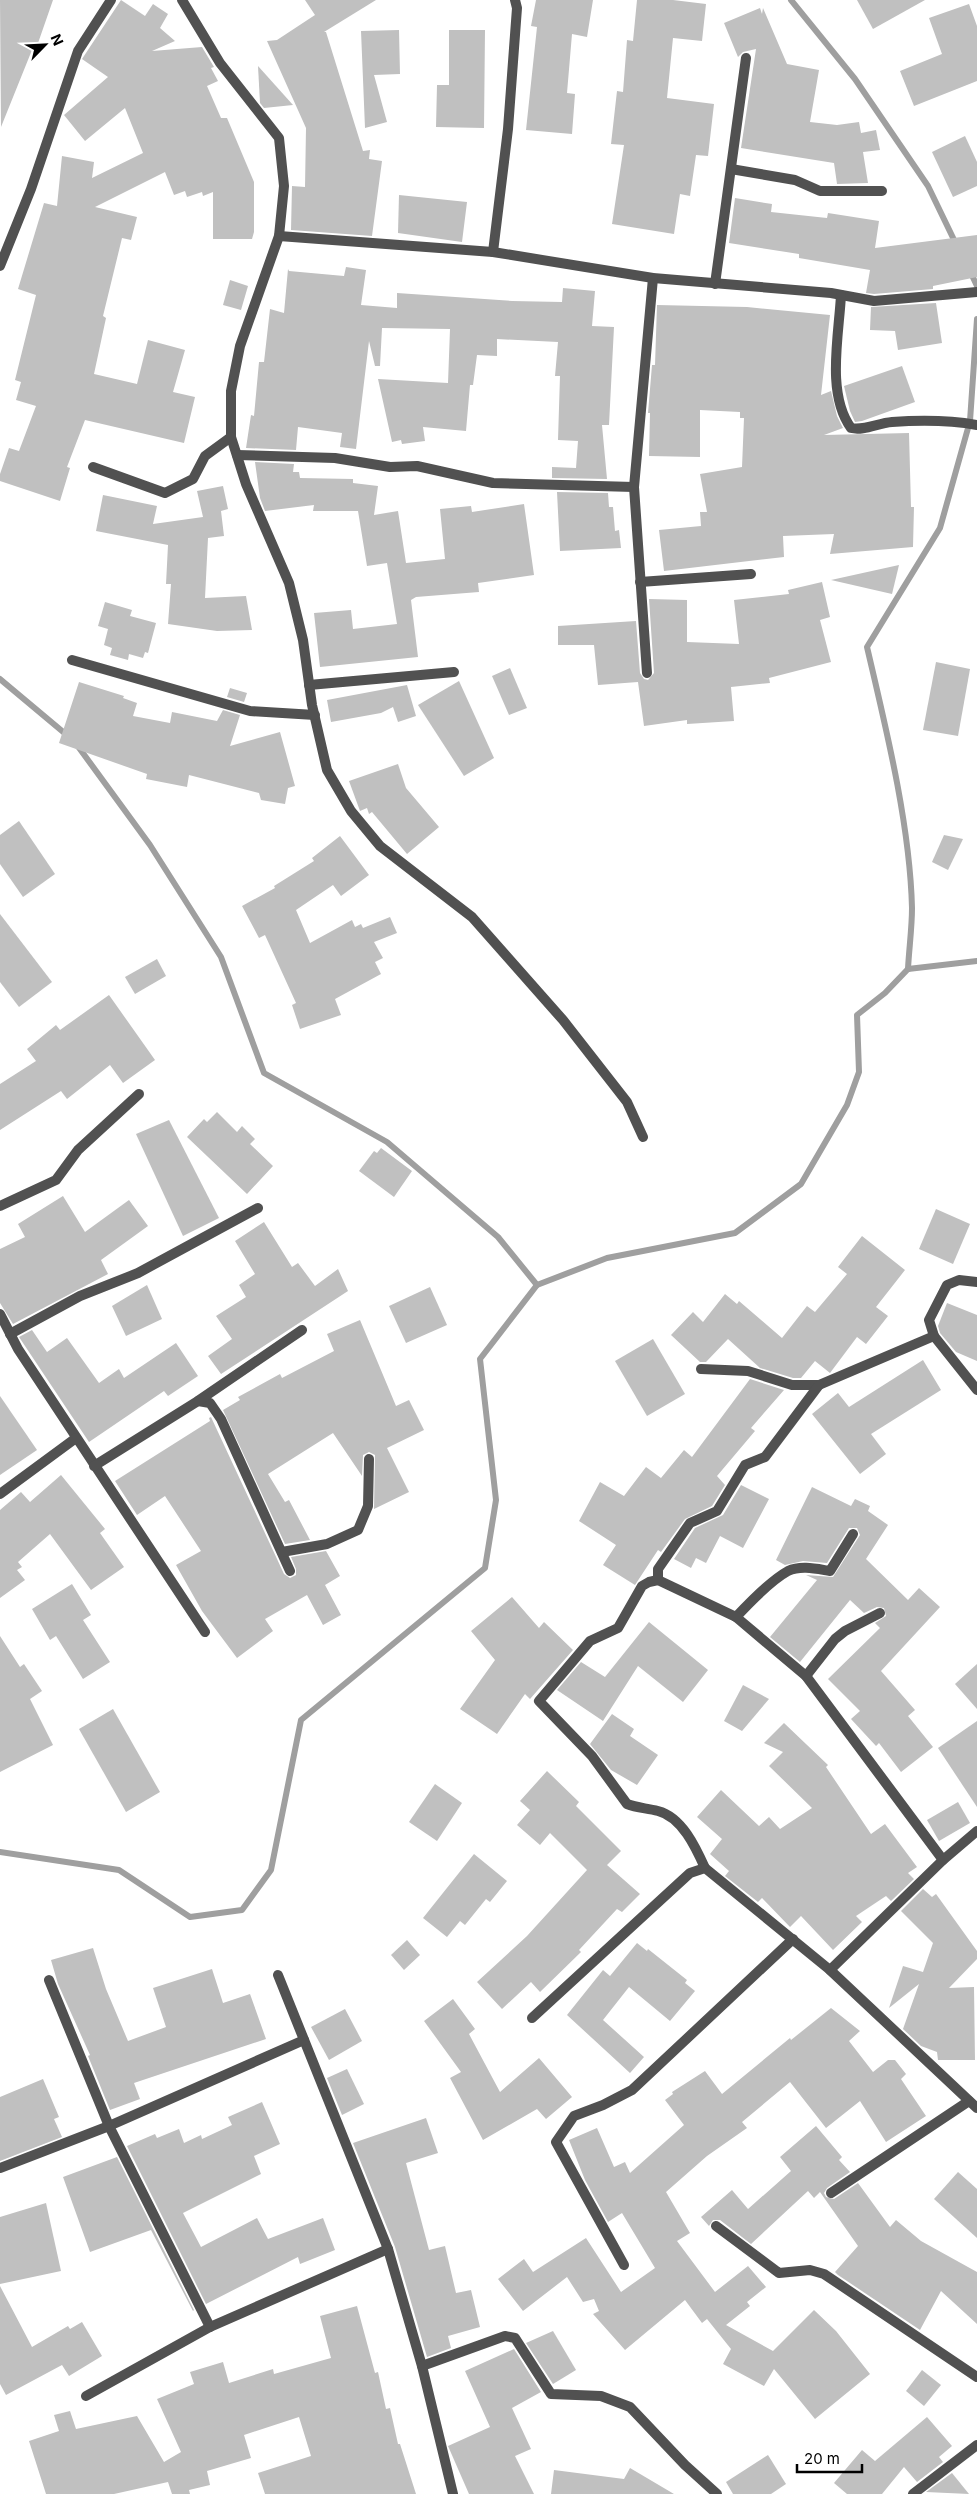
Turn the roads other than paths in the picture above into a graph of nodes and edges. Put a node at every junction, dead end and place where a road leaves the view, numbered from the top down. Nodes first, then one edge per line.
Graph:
1 (111, 0) edge
2 (182, 0) edge
3 (515, 0) edge
4 (746, 58) dead end
5 (731, 169) junction
6 (882, 191) dead end
7 (279, 236) junction
8 (493, 252) junction
9 (0, 266) edge
10 (653, 278) junction
11 (715, 284) junction
12 (977, 292) edge
13 (841, 295) junction
14 (977, 425) edge
15 (231, 436) junction
16 (236, 455) junction
17 (93, 467) dead end
18 (634, 487) junction
19 (751, 574) dead end
20 (640, 582) junction
21 (72, 660) dead end
22 (454, 672) dead end
23 (647, 673) dead end
24 (309, 685) junction
25 (314, 715) junction
26 (139, 1094) dead end
27 (644, 1137) dead end
28 (0, 1206) edge
29 (258, 1208) dead end
30 (977, 1282) edge
31 (0, 1314) edge
32 (302, 1330) dead end
33 (10, 1334) junction
34 (934, 1336) junction
35 (701, 1369) dead end
36 (819, 1385) junction
37 (977, 1390) edge
38 (198, 1401) junction
39 (76, 1438) junction
40 (369, 1459) dead end
41 (94, 1466) junction
42 (0, 1494) edge
43 (853, 1534) dead end
44 (282, 1552) junction
45 (290, 1571) dead end
46 (658, 1580) junction
47 (880, 1613) dead end
48 (736, 1617) junction
49 (205, 1632) dead end
50 (806, 1676) junction
51 (977, 1831) edge
52 (943, 1860) junction
53 (705, 1868) junction
54 (793, 1939) junction
55 (830, 1970) junction
56 (278, 1975) dead end
57 (49, 1980) dead end
58 (532, 2018) dead end
59 (304, 2040) junction
60 (969, 2101) junction
61 (977, 2108) edge
62 (109, 2126) junction
63 (0, 2168) edge
64 (830, 2193) dead end
65 (716, 2226) dead end
66 (388, 2249) junction
67 (624, 2266) dead end
68 (210, 2327) junction
69 (422, 2366) junction
70 (977, 2377) edge
71 (86, 2396) dead end
72 (977, 2445) edge
73 (453, 2494) edge
74 (717, 2494) edge
75 (913, 2494) edge

1 - 9 street
2 - 7 street
3 - 8 street
4 - 5 street
5 - 6 street
5 - 11 street
7 - 8 street
7 - 15 street
8 - 10 street
10 - 11 street
10 - 18 street
11 - 13 street
12 - 13 street
13 - 14 street
15 - 16 street
15 - 17 street
16 - 18 street
16 - 24 street
18 - 20 street
19 - 20 street
20 - 23 street
21 - 25 street
22 - 24 street
24 - 25 street
25 - 27 street
26 - 28 street
29 - 33 street
30 - 34 street
31 - 33 street
32 - 38 street
33 - 39 street
34 - 36 street
34 - 37 street
35 - 36 street
36 - 46 street
38 - 41 street
38 - 44 street
39 - 41 street
39 - 42 street
40 - 44 street
41 - 49 street
43 - 48 street
44 - 45 street
46 - 48 street
46 - 53 street
47 - 50 street
48 - 50 street
50 - 52 street
51 - 52 street
52 - 55 street
53 - 54 street
53 - 58 street
54 - 55 street
54 - 67 street
55 - 60 street
56 - 59 street
57 - 62 street
59 - 62 street
59 - 66 street
60 - 61 street
60 - 64 street
62 - 63 street
62 - 68 street
65 - 70 street
66 - 68 street
66 - 69 street
68 - 71 street
69 - 73 street
69 - 74 street
72 - 75 street

